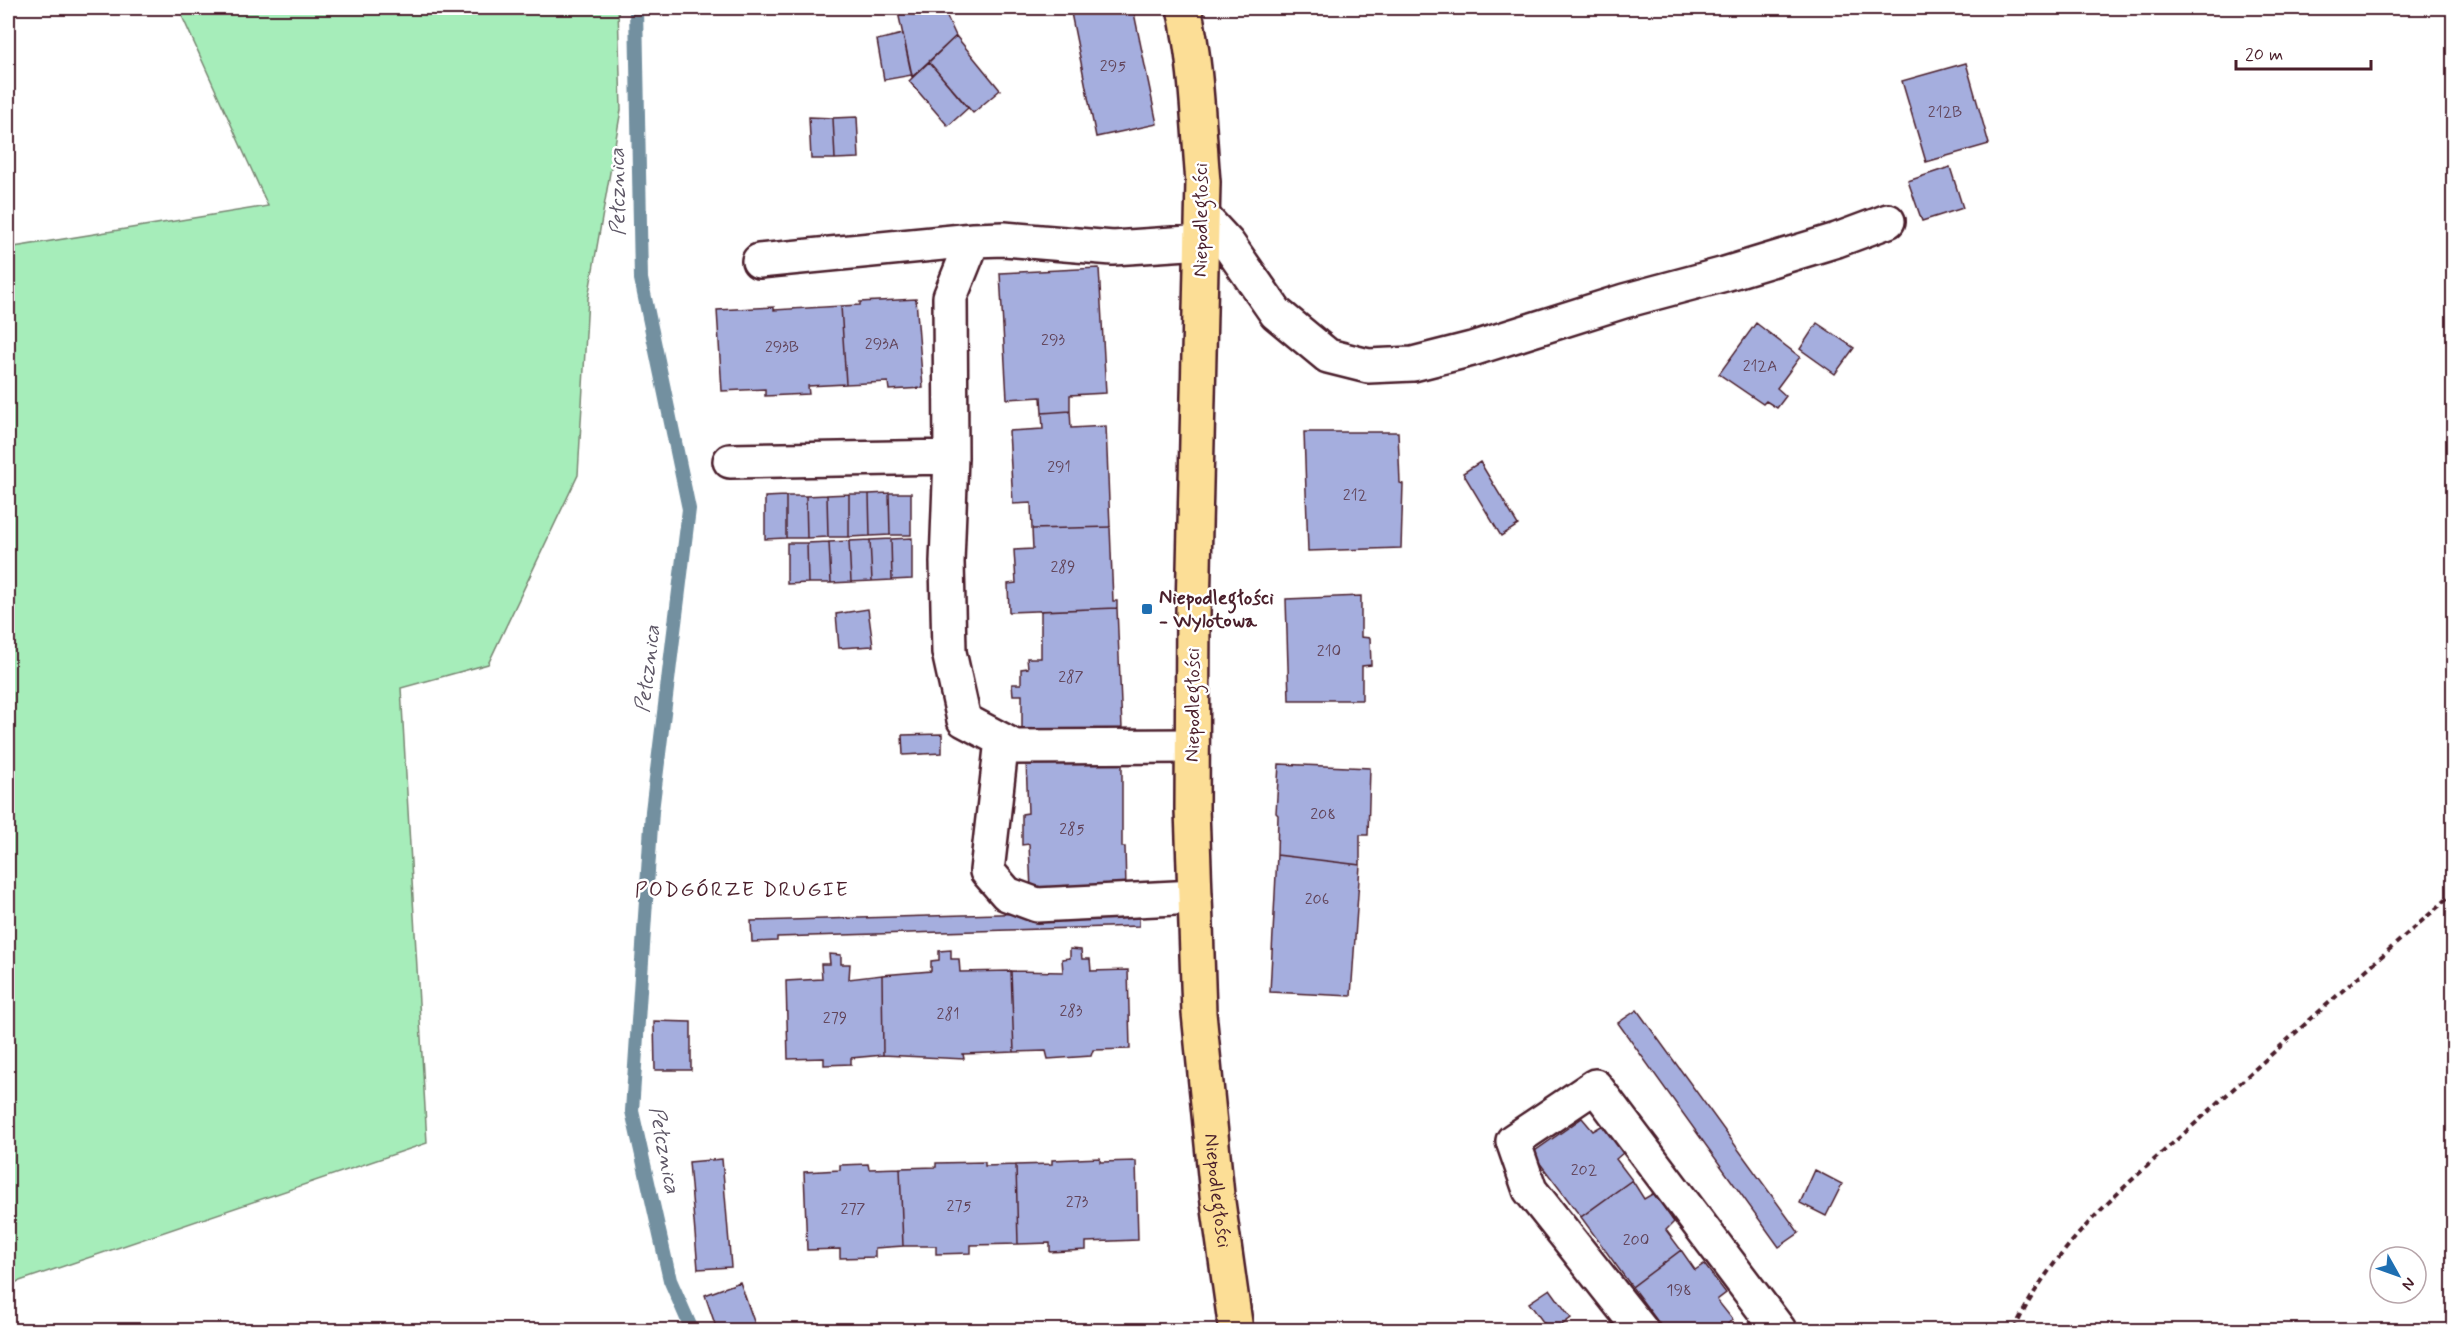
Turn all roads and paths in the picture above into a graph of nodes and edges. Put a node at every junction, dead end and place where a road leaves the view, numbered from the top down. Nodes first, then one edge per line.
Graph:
1 (1184, 8) edge
2 (1888, 221) dead end
3 (1203, 230) junction
4 (973, 240) junction
5 (759, 261) dead end
6 (951, 457) junction
7 (730, 461) dead end
8 (1002, 740) junction
9 (1192, 746) junction
10 (2454, 893) edge
11 (1195, 897) junction
12 (1236, 1330) edge
13 (1641, 1330) edge
14 (1779, 1330) edge
15 (2014, 1330) edge

1 - 3 main road, Niepodległości
2 - 3 lane
3 - 4 lane
3 - 9 main road, Niepodległości
4 - 5 lane
4 - 6 lane
6 - 7 lane
6 - 8 lane
8 - 9 lane
8 - 11 lane
9 - 11 main road, Niepodległości
10 - 15 path
11 - 12 main road, Niepodległości
13 - 14 lane

